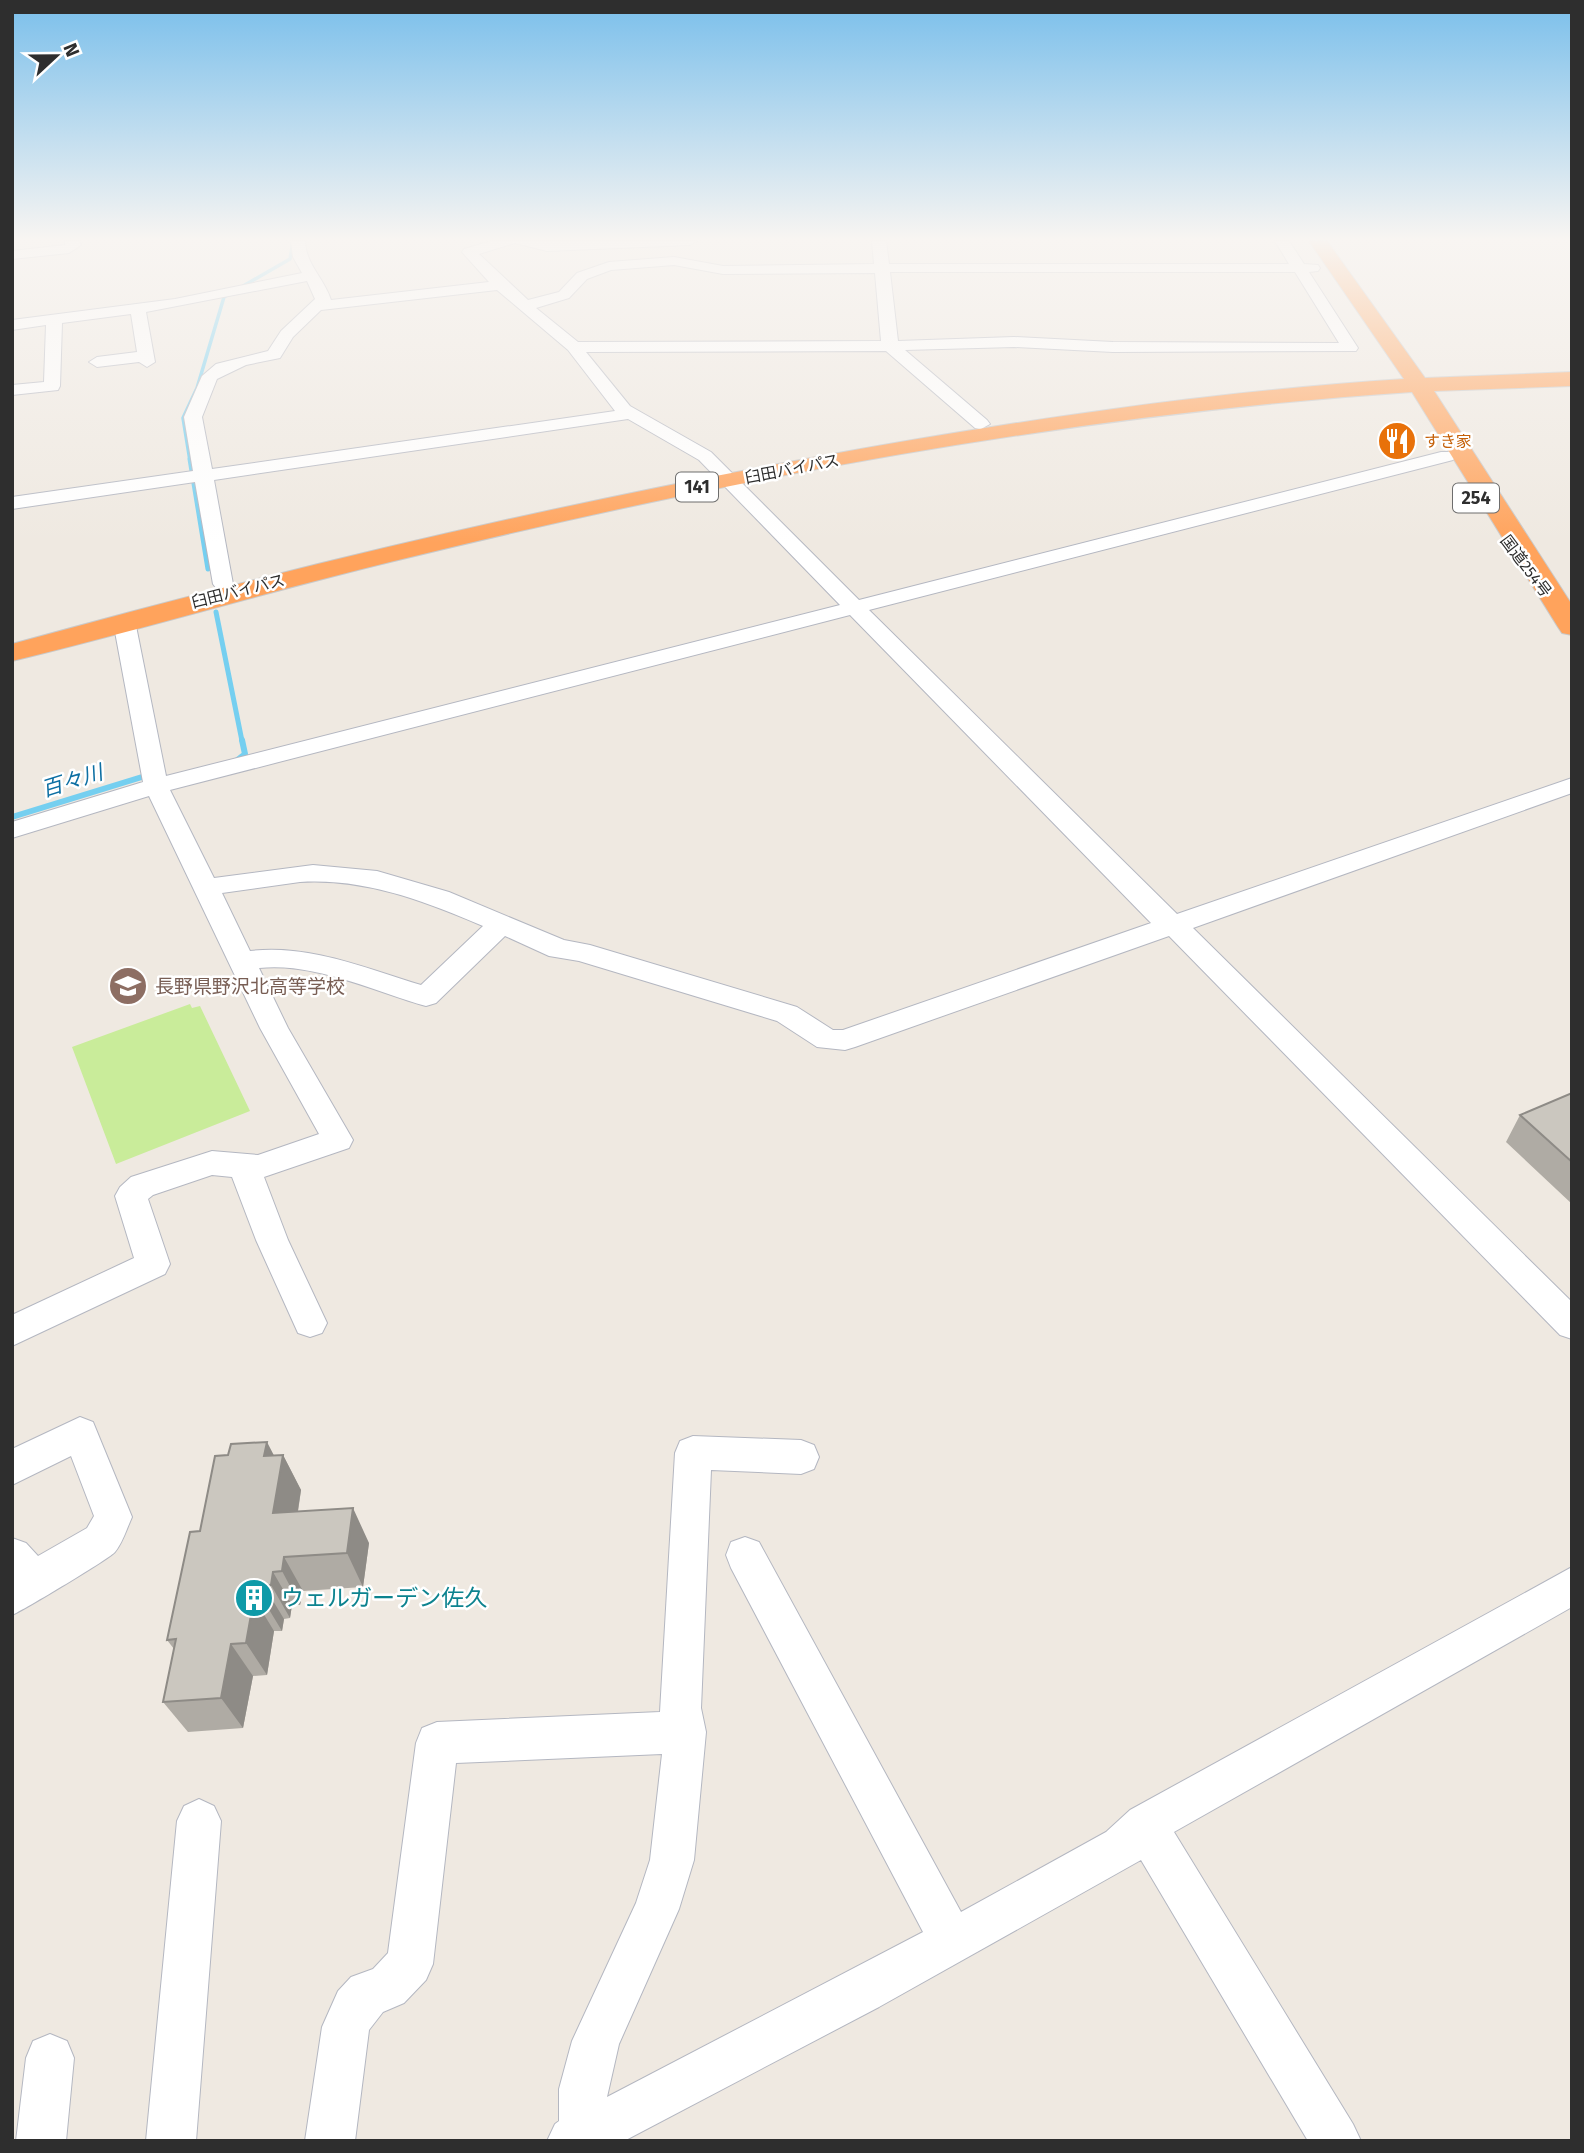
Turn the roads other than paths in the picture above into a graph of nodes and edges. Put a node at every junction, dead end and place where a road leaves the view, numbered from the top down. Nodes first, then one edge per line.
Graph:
1 (53, 341) edge
2 (144, 341) edge
3 (282, 341) edge
4 (567, 341) edge
5 (889, 341) edge
6 (1347, 341) edge
7 (1370, 341) edge
8 (1379, 341) edge
9 (890, 346) junction
10 (574, 347) junction
11 (97, 362) dead end
12 (1572, 371) edge
13 (1572, 379) edge
14 (1403, 381) junction
15 (12, 390) edge
16 (629, 415) junction
17 (981, 424) junction
18 (1447, 456) junction
19 (203, 475) junction
20 (723, 476) junction
21 (12, 503) edge
22 (223, 584) junction
23 (854, 607) junction
24 (1566, 619) edge
25 (124, 621) junction
26 (12, 641) edge
27 (12, 653) edge
28 (1572, 785) edge
29 (156, 786) junction
30 (12, 830) edge
31 (206, 887) junction
32 (501, 924) junction
33 (1173, 924) junction
34 (241, 961) junction
35 (244, 1167) junction
36 (310, 1323) dead end
37 (1572, 1325) edge
38 (12, 1331) edge
39 (801, 1457) dead end
40 (12, 1468) edge
41 (746, 1555) dead end
42 (19, 1577) edge
43 (1572, 1586) edge
44 (685, 1732) junction
45 (199, 1821) dead end
46 (1145, 1825) junction
47 (952, 1940) junction
48 (50, 2058) dead end
49 (578, 2137) edge
50 (41, 2141) edge
51 (171, 2141) edge
52 (330, 2141) edge
53 (1336, 2141) edge

1 - 15 street
2 - 11 street
3 - 19 street
4 - 10 street
5 - 9 street
6 - 9 street
7 - 14 highway
8 - 14 highway
9 - 10 street
9 - 17 street
10 - 16 street
12 - 14 highway, 141
13 - 14 highway, 141
14 - 17 highway, 臼田バイパス / 141
14 - 18 highway, 国道254号 / 254
14 - 20 highway, 臼田バイパス / 141
14 - 24 highway, 国道254号 / 254
16 - 19 street
16 - 20 street
17 - 20 highway, 臼田バイパス / 141
18 - 23 street
18 - 24 highway, 国道254号 / 254
19 - 21 street
19 - 22 street
20 - 22 highway, 臼田バイパス / 141
20 - 23 street
20 - 25 highway, 臼田バイパス / 141
22 - 26 highway, 臼田バイパス / 141
23 - 29 street
23 - 33 street
25 - 27 highway, 臼田バイパス / 141
25 - 29 street
28 - 33 street
29 - 30 street
29 - 31 street
31 - 32 street
31 - 34 street
32 - 33 street
32 - 34 street
33 - 37 street
34 - 35 street
35 - 36 street
35 - 38 street
39 - 44 street
40 - 42 street
41 - 47 street
43 - 46 street
44 - 49 street
44 - 52 street
45 - 51 street
46 - 47 street
46 - 53 street
47 - 49 street
48 - 50 street

